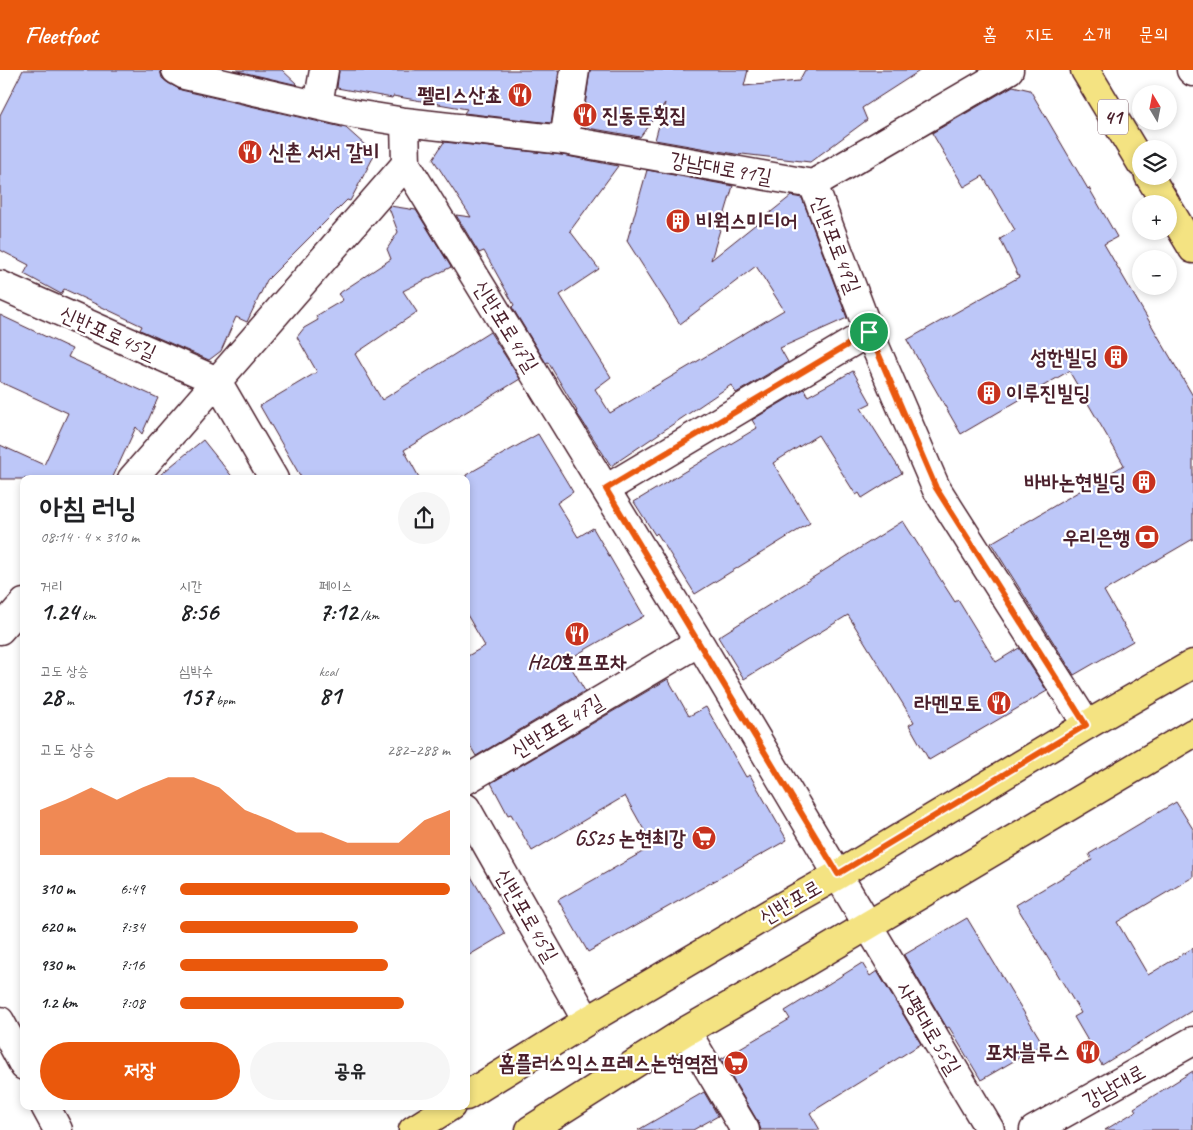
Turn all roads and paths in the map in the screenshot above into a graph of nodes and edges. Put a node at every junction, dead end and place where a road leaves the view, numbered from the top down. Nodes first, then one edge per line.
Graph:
1 (176, 70) edge
2 (324, 70) edge
3 (575, 70) edge
4 (1009, 70) edge
5 (1085, 70) edge
6 (318, 106) junction
7 (405, 122) junction
8 (564, 140) junction
9 (1132, 149) edge
10 (406, 164) junction
11 (813, 184) junction
12 (1177, 222) edge
13 (1193, 249) edge
14 (0, 285) edge
15 (869, 332) junction
16 (217, 382) junction
17 (136, 475) edge
18 (272, 475) edge
19 (606, 489) junction
20 (20, 608) edge
21 (0, 630) edge
22 (699, 642) junction
23 (1193, 664) edge
24 (1086, 725) junction
25 (1193, 733) edge
26 (470, 778) edge
27 (470, 815) edge
28 (838, 874) junction
29 (868, 926) junction
30 (0, 1021) edge
31 (587, 1021) junction
32 (686, 1031) junction
33 (1193, 1041) edge
34 (16, 1055) edge
35 (470, 1094) edge
36 (47, 1110) edge
37 (444, 1110) edge
38 (58, 1130) edge
39 (412, 1130) edge
40 (530, 1130) edge
41 (744, 1130) edge
42 (990, 1130) edge
43 (1034, 1130) edge

1 - 6 street
2 - 6 street
3 - 8 street
4 - 11 street
5 - 9 main road, 41
6 - 7 street
7 - 8 street, 강남대로91길
7 - 10 street
8 - 11 street, 강남대로91길
10 - 16 street
10 - 19 street, 신반포로47길
11 - 15 street, 신반포로49길
12 - 13 main road
14 - 16 street, 신반포로45길
15 - 19 street
15 - 24 street, 신반포로49길
16 - 17 street
16 - 18 street
19 - 22 street, 신반포로47길
20 - 21 street
22 - 26 street, 신반포로47길
22 - 28 street, 신반포로47길
23 - 24 main road, 신반포로
24 - 28 main road, 신반포로
25 - 29 main road
27 - 31 street, 신반포로45길
28 - 29 street, 사평대로55길
28 - 31 main road, 신반포로
29 - 32 main road
29 - 42 street, 사평대로55길
30 - 34 street
31 - 35 main road, 신반포로
32 - 40 main road
32 - 41 street
33 - 43 street, 강남대로
36 - 38 street
37 - 39 main road

